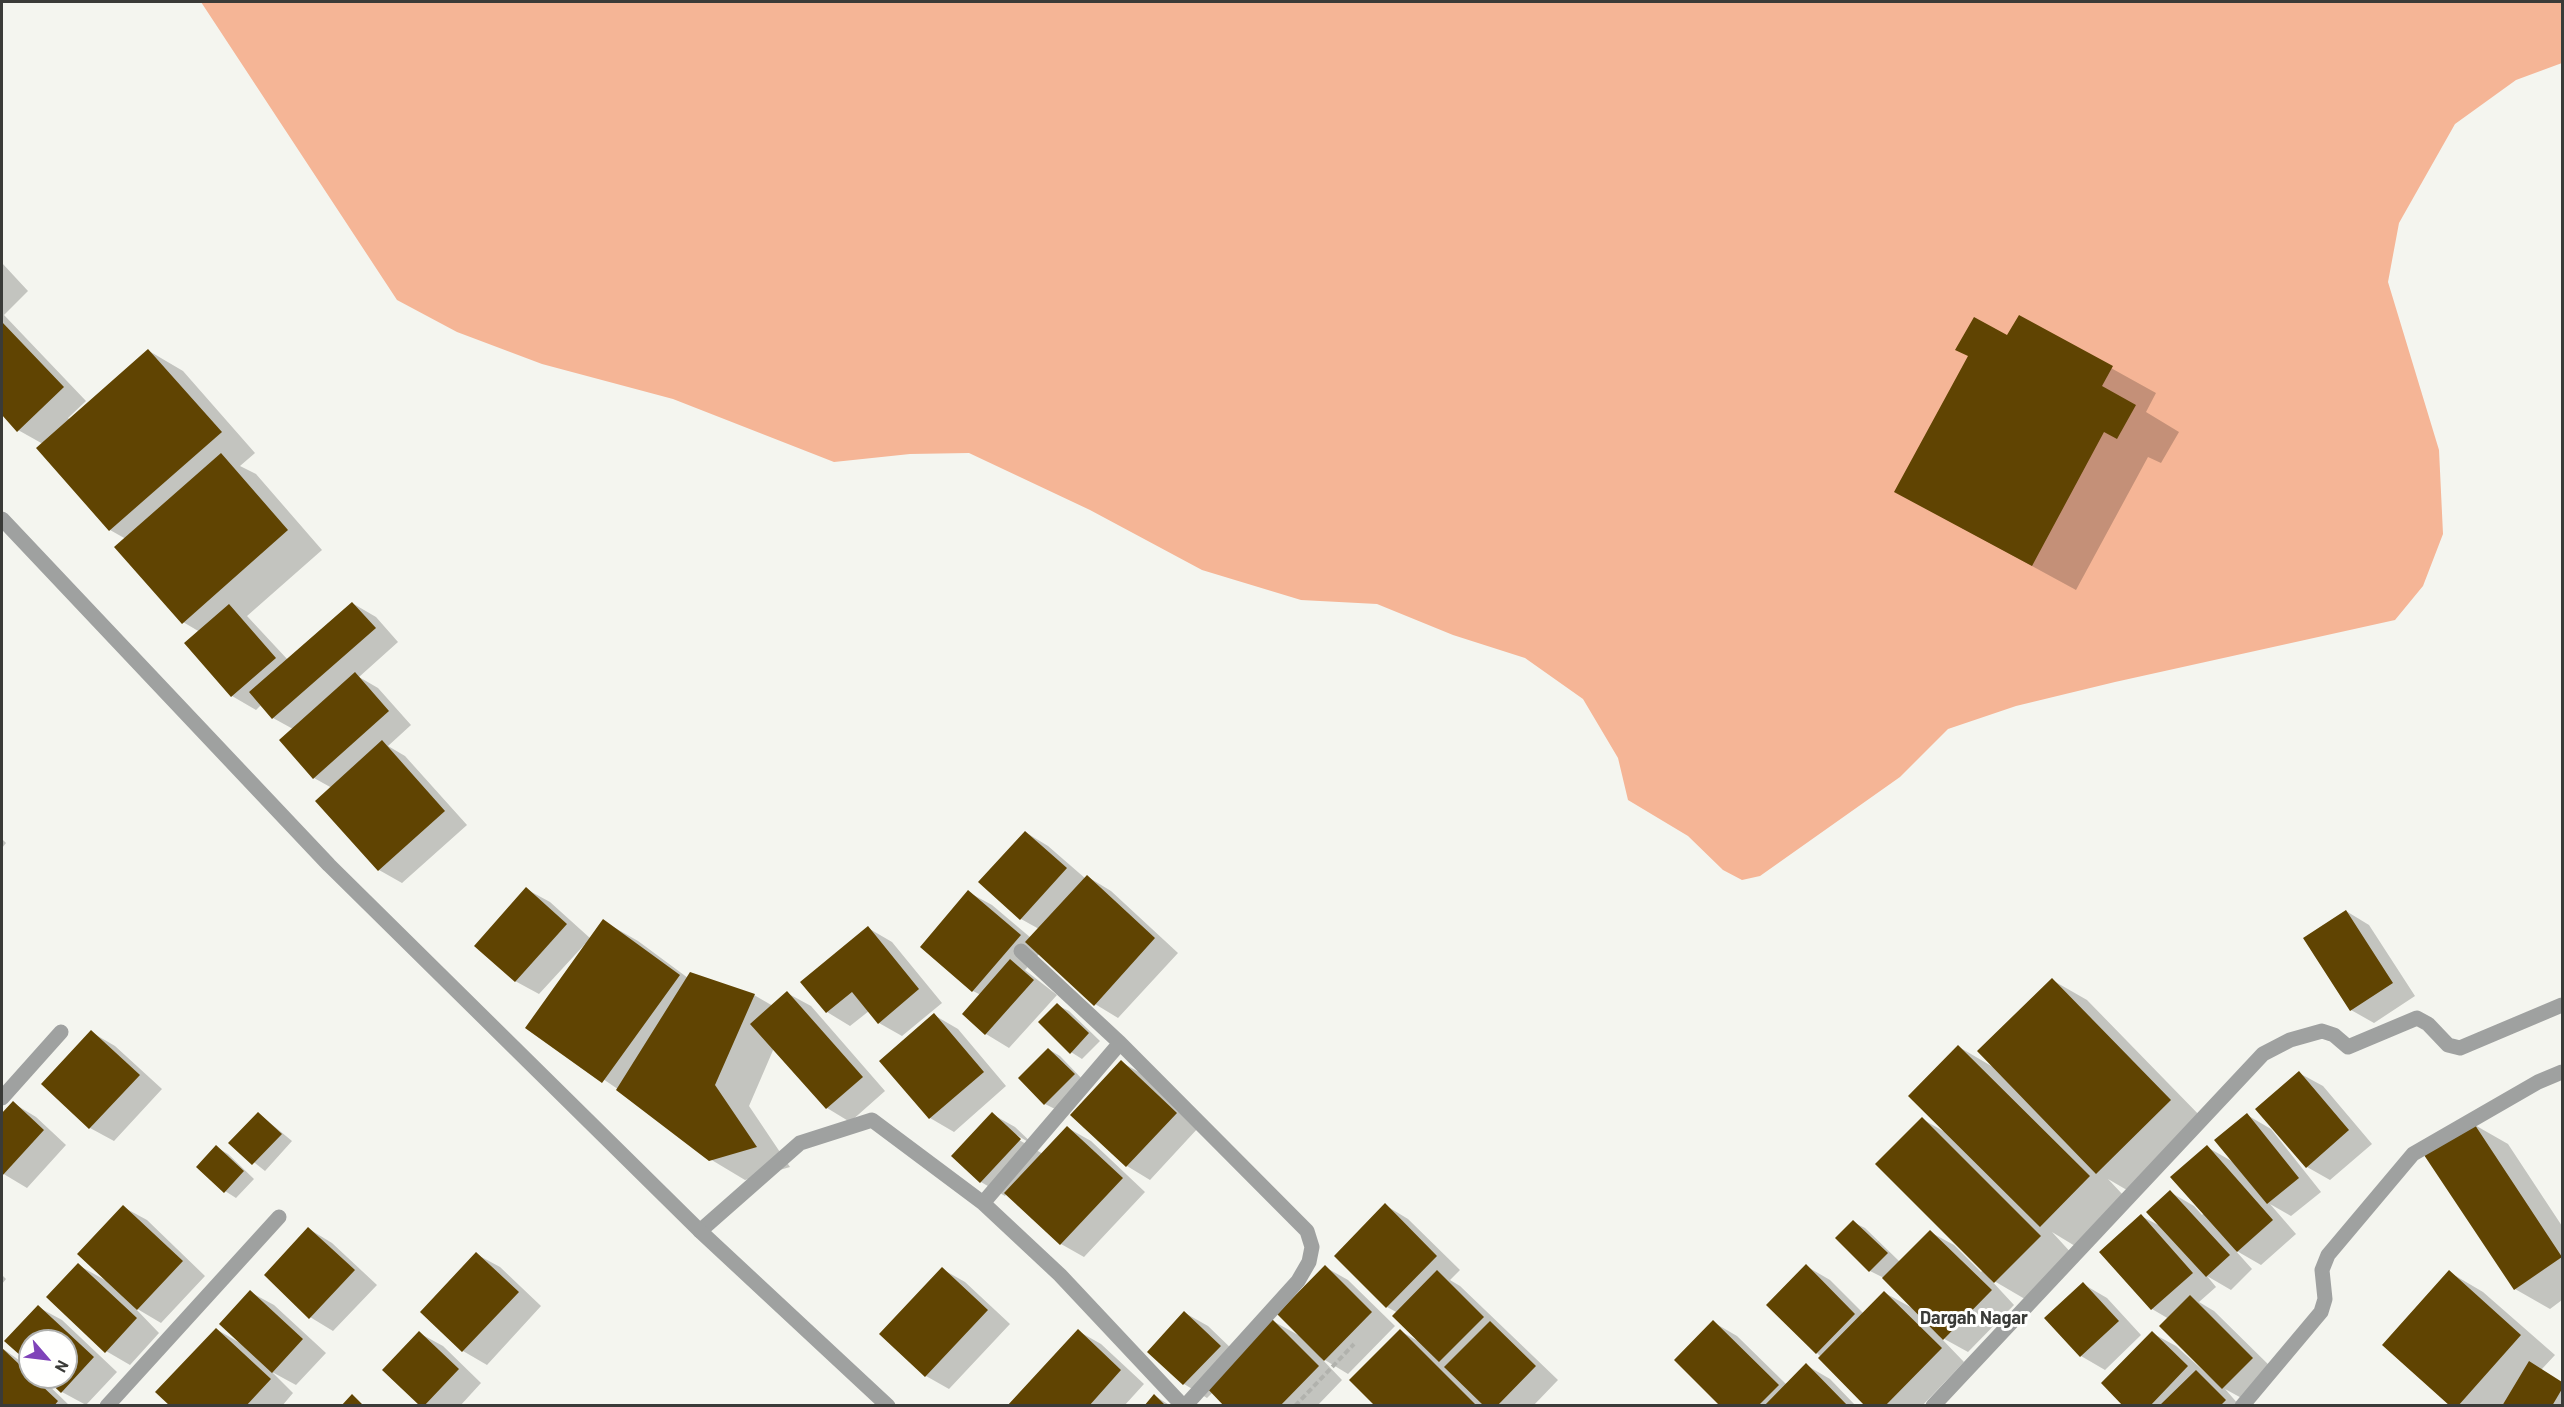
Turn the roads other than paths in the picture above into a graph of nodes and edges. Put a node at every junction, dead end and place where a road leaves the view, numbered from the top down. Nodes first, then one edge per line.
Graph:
1 (2, 519) edge
2 (1021, 951) dead end
3 (2562, 1005) edge
4 (61, 1032) dead end
5 (1120, 1043) junction
6 (2562, 1072) edge
7 (2, 1098) edge
8 (983, 1203) junction
9 (279, 1218) dead end
10 (700, 1231) junction
11 (106, 1406) edge
12 (888, 1406) edge
13 (1184, 1406) edge
14 (1933, 1406) edge
15 (2242, 1406) edge

1 - 10 street
2 - 5 street
3 - 14 street
4 - 7 street
5 - 8 street
5 - 13 street
6 - 15 street
8 - 10 street
8 - 13 street
9 - 11 street
10 - 12 street

